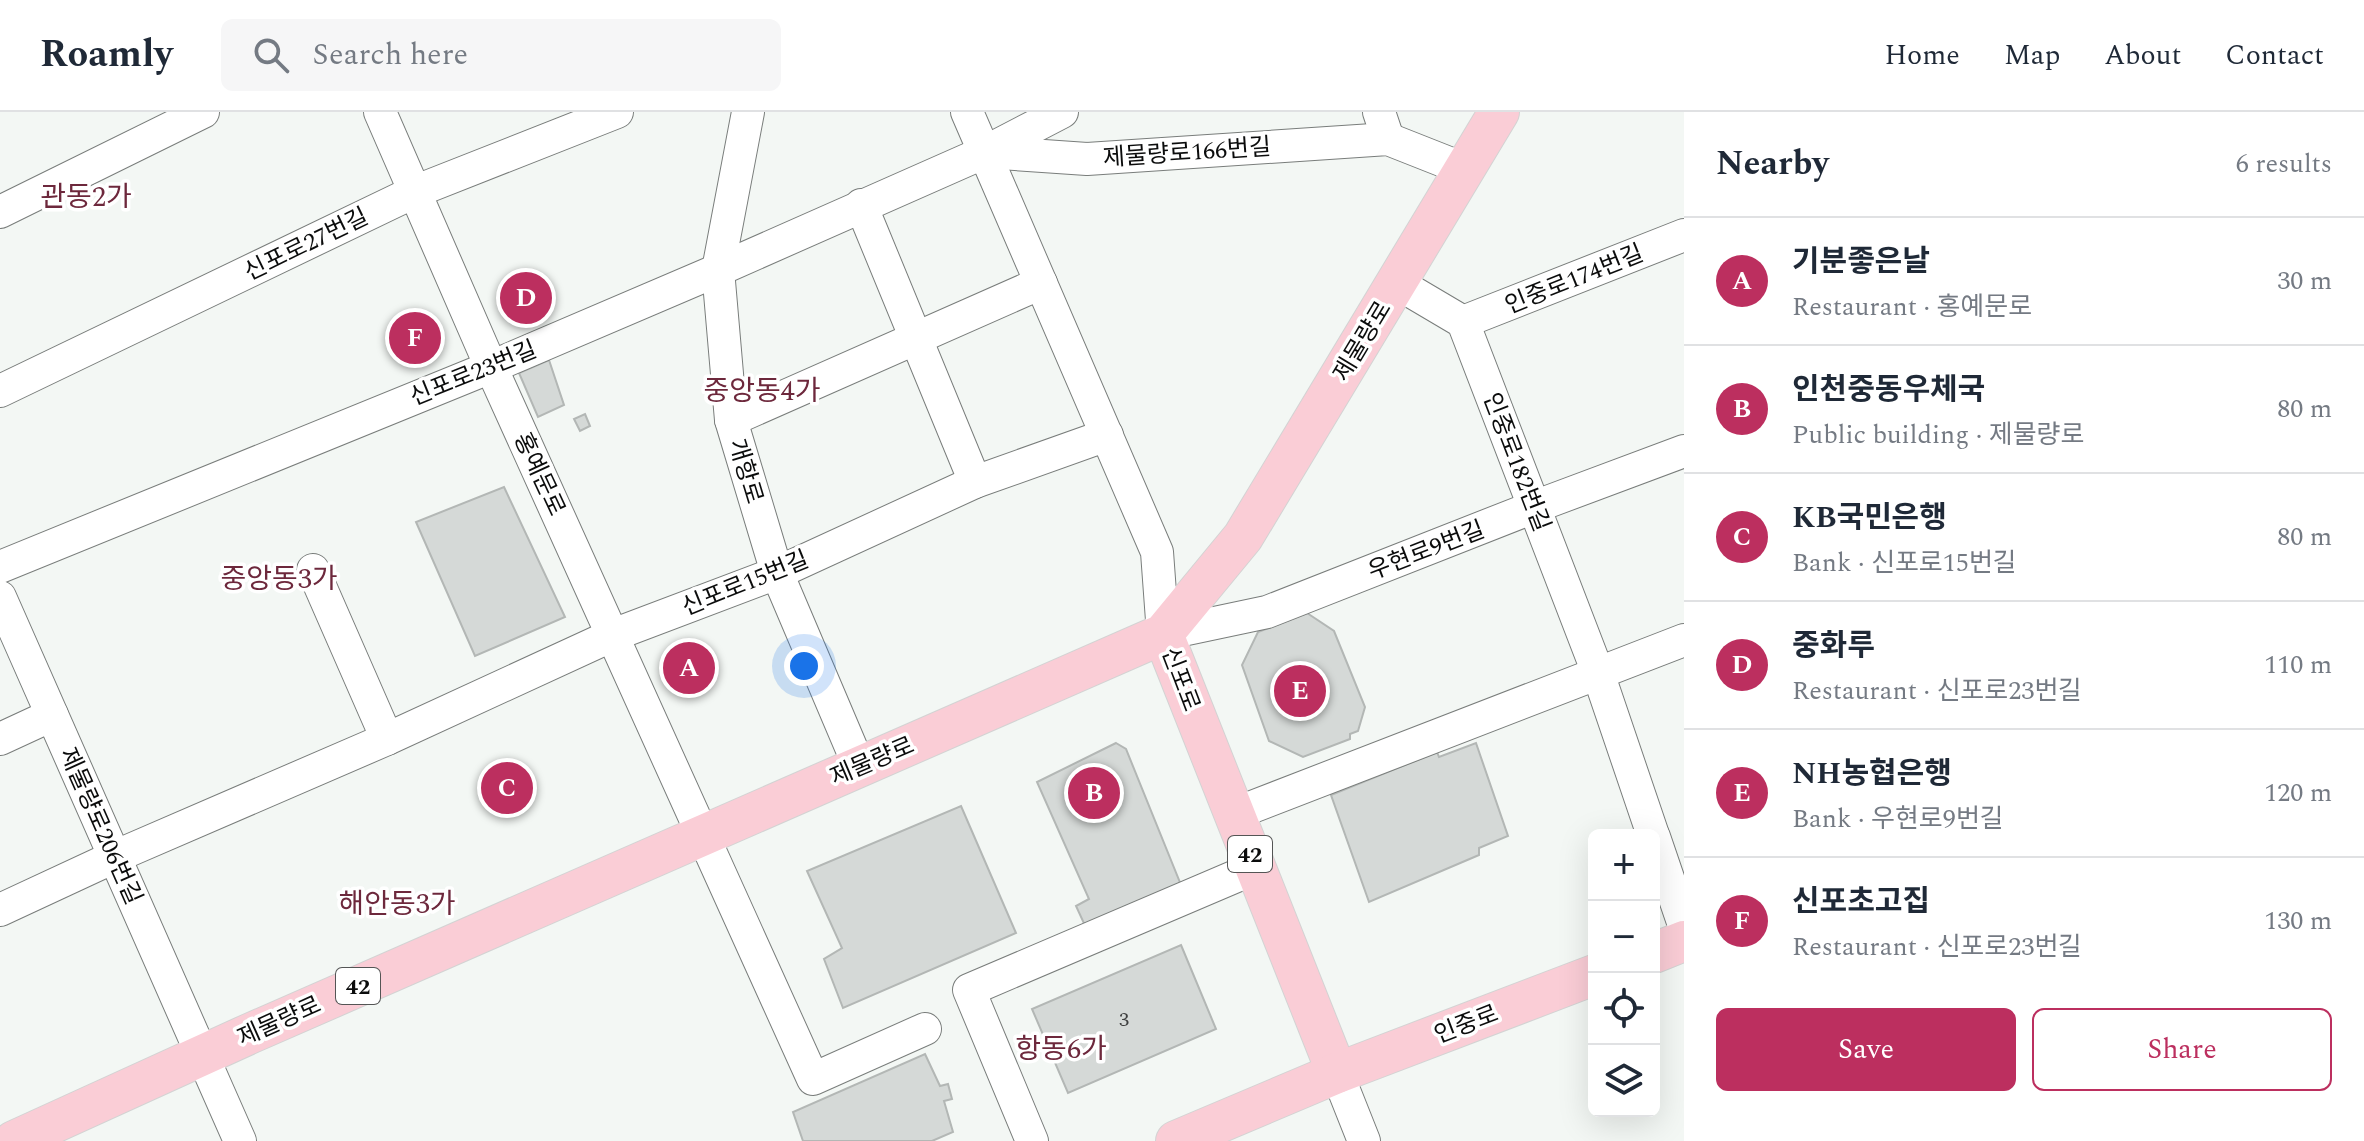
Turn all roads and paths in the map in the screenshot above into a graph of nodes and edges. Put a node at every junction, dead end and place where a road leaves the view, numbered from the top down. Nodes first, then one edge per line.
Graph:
1 (203, 112) edge
2 (380, 112) edge
3 (617, 112) edge
4 (748, 112) edge
5 (967, 112) edge
6 (1062, 112) edge
7 (1499, 112) edge
8 (1384, 125) edge
9 (985, 152) junction
10 (1464, 169) junction
11 (414, 192) junction
12 (861, 205) junction
13 (0, 212) edge
14 (1684, 235) edge
15 (718, 270) junction
16 (1041, 283) junction
17 (1397, 283) junction
18 (1463, 322) junction
19 (915, 338) junction
20 (491, 367) junction
21 (0, 391) edge
22 (731, 420) junction
23 (1107, 435) junction
24 (1684, 451) edge
25 (975, 482) junction
26 (1534, 507) junction
27 (0, 567) edge
28 (313, 570) dead end
29 (777, 573) junction
30 (0, 597) edge
31 (1163, 634) junction
32 (613, 635) junction
33 (1684, 640) edge
34 (1598, 673) junction
35 (52, 715) junction
36 (0, 739) edge
37 (387, 739) junction
38 (859, 766) junction
39 (1234, 814) junction
40 (1652, 829) edge
41 (703, 834) junction
42 (1660, 854) edge
43 (114, 857) junction
44 (1255, 868) junction
45 (0, 910) edge
46 (1684, 925) edge
47 (1684, 941) edge
48 (1660, 951) edge
49 (1588, 977) edge
50 (925, 1029) dead end
51 (202, 1055) junction
52 (1337, 1073) junction
53 (14, 1141) edge
54 (240, 1141) edge
55 (1032, 1141) edge
56 (1176, 1141) edge
57 (1364, 1141) edge

1 - 13 street
2 - 11 street, 홍예문로
3 - 11 street, 신포로27번길
4 - 15 street, 개항로
5 - 9 street, 신포로
6 - 9 street, 신포로23번길
7 - 10 main road, 제물량로
8 - 9 street, 제물량로166번길
8 - 10 street, 제물량로166번길
9 - 12 street, 신포로23번길
9 - 16 street, 신포로
10 - 17 main road, 제물량로
11 - 20 street, 홍예문로
11 - 21 street, 신포로27번길
12 - 15 street, 신포로23번길
12 - 19 street
14 - 18 street, 인중로174번길
15 - 20 street, 신포로23번길
15 - 22 street, 개항로
16 - 19 street
16 - 23 street, 신포로
17 - 18 street
17 - 31 main road, 제물량로
18 - 26 street, 인중로182번길
19 - 22 street
19 - 25 street
20 - 27 street, 신포로23번길
20 - 32 street, 홍예문로
22 - 29 street, 개항로
23 - 25 street, 신포로15번길
23 - 31 street, 신포로
24 - 26 street, 우현로9번길
25 - 29 street, 신포로15번길
26 - 31 street, 우현로9번길
26 - 34 street, 인중로182번길
28 - 37 street
29 - 32 street, 신포로15번길
29 - 38 street, 개항로
30 - 35 street, 제물량로206번길
31 - 38 main road, 제물량로 / 42
31 - 39 main road, 신포로 / 42
32 - 37 street, 신포로15번길
32 - 41 street, 홍예문로
33 - 34 street
34 - 39 street
34 - 40 street, 인중로182번길
35 - 36 street
35 - 43 street, 제물량로206번길
37 - 43 street, 신포로15번길
38 - 41 main road, 제물량로 / 42
39 - 44 main road, 신포로 / 42
41 - 50 street, 홍예문로
41 - 51 main road, 제물량로 / 42
42 - 46 street, 인중로182번길
43 - 45 street, 신포로15번길
43 - 51 street, 제물량로206번길
44 - 52 main road, 신포로 / 42
44 - 55 street
47 - 48 main road
49 - 52 main road, 인중로
51 - 53 main road, 제물량로 / 42
51 - 54 street, 제물량로206번길
52 - 56 main road, 인중로
52 - 57 street

